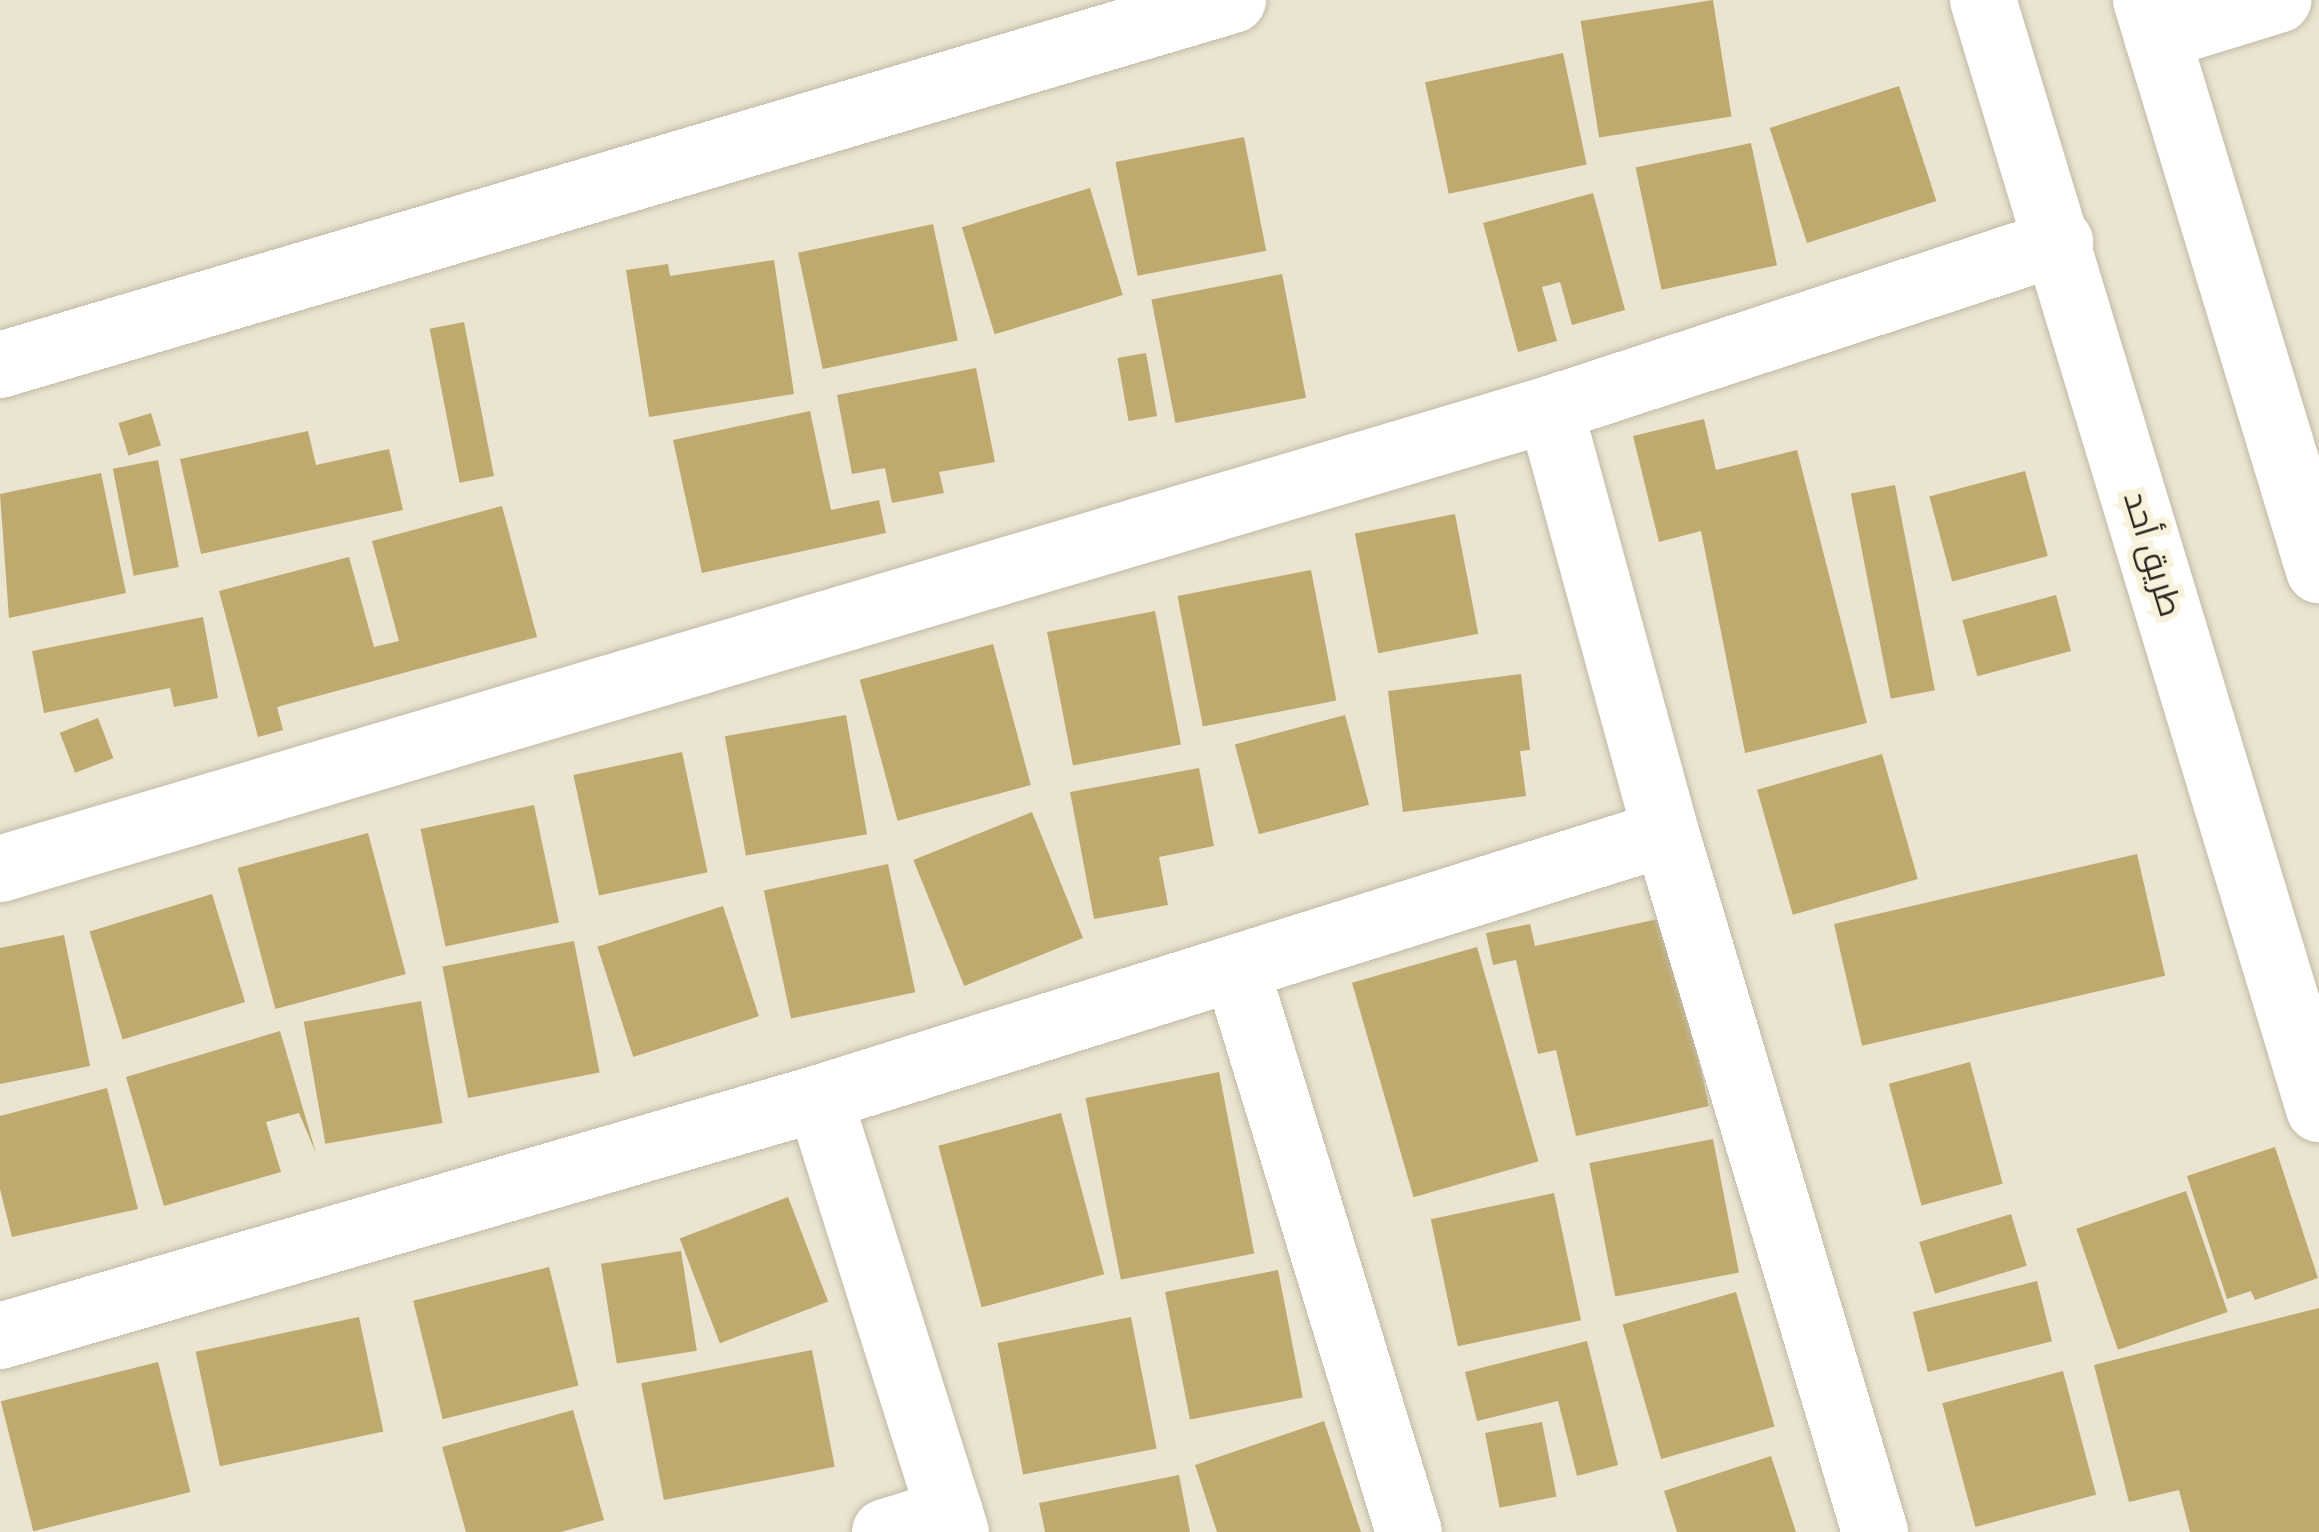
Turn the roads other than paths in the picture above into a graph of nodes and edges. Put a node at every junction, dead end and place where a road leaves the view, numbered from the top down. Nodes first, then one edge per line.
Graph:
1 (1233, 0) edge
2 (1983, 0) edge
3 (2278, 0) edge
4 (2151, 18) edge
5 (2060, 242) junction
6 (0, 365) edge
7 (1550, 409) junction
8 (2319, 570) edge
9 (1666, 833) junction
10 (0, 869) edge
11 (1236, 968) junction
12 (819, 1098) junction
13 (2319, 1109) edge
14 (0, 1336) edge
15 (953, 1522) edge
16 (885, 1532) edge
17 (1409, 1532) edge
18 (1875, 1532) edge

1 - 6 street
2 - 5 street, طريق أحد
3 - 4 street
4 - 8 street
5 - 7 street
5 - 13 street, طريق أحد
7 - 9 street
7 - 10 street
9 - 11 street
9 - 18 street
11 - 12 street
11 - 17 street
12 - 14 street
12 - 15 street
15 - 16 street

